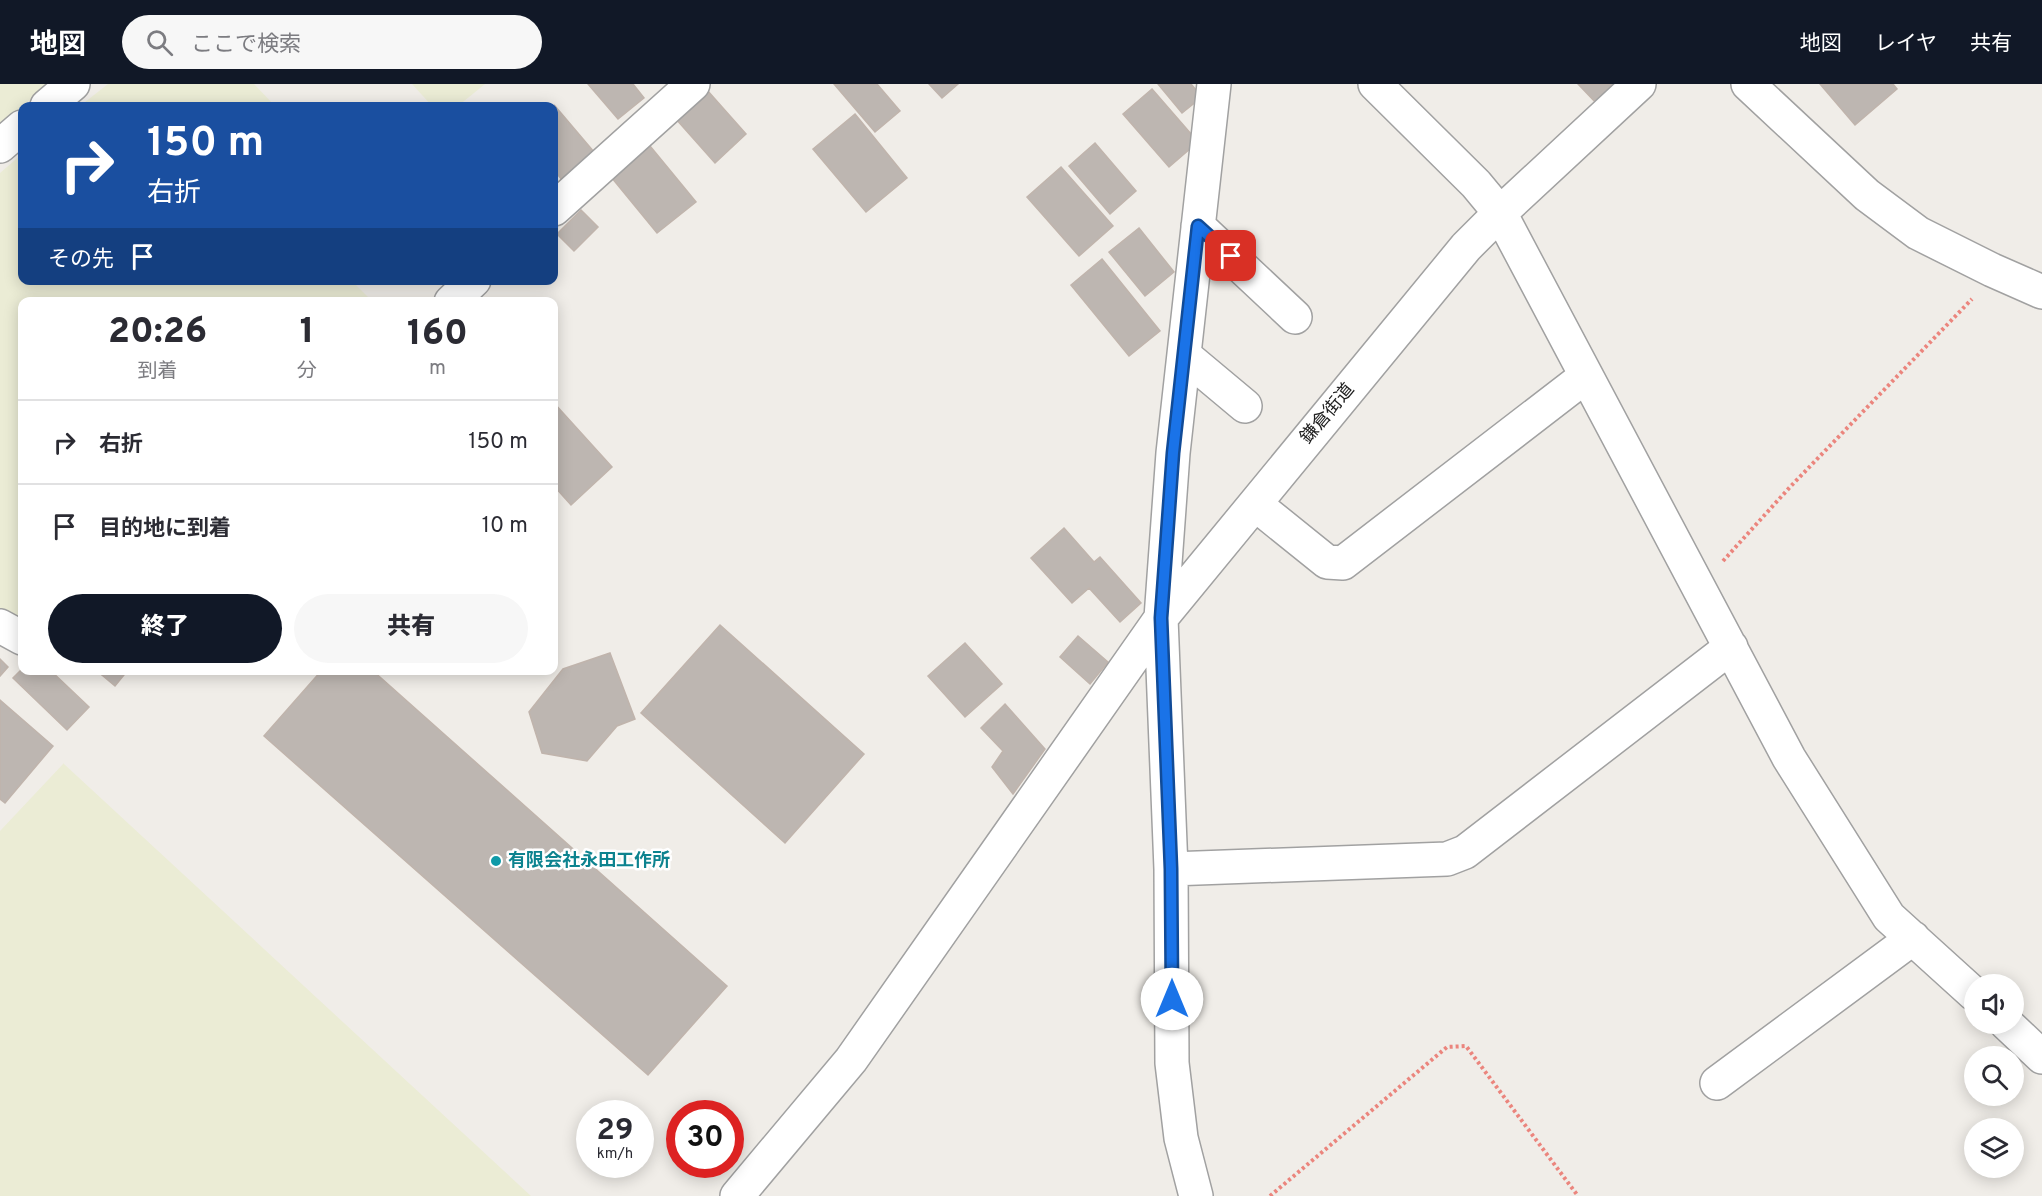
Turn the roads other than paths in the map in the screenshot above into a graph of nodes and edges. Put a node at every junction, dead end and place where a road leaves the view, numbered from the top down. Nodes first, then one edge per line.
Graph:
1 (73, 84) edge
2 (693, 84) edge
3 (1214, 84) edge
4 (1375, 84) edge
5 (1639, 84) edge
6 (1748, 84) edge
7 (52, 102) edge
8 (18, 130) edge
9 (0, 146) edge
10 (558, 205) edge
11 (1500, 213) junction
12 (1198, 226) junction
13 (469, 285) edge
14 (2042, 292) edge
15 (456, 297) edge
16 (1295, 317) dead end
17 (1184, 355) junction
18 (1586, 376) junction
19 (1245, 406) dead end
20 (1255, 504) junction
21 (1161, 618) junction
22 (0, 626) edge
23 (18, 636) edge
24 (1731, 647) junction
25 (1171, 869) junction
26 (1913, 938) junction
27 (1964, 985) edge
28 (2018, 1034) edge
29 (2042, 1057) edge
30 (1717, 1083) dead end
31 (737, 1196) edge
32 (1196, 1196) edge

1 - 7 street
2 - 10 street
3 - 12 street
4 - 11 street
5 - 11 street, 鎌倉街道
6 - 14 street
8 - 9 street
11 - 18 street
11 - 20 street, 鎌倉街道
12 - 16 street
12 - 17 street
13 - 15 street
17 - 19 street
17 - 21 street
18 - 20 street
18 - 24 street
20 - 21 street, 鎌倉街道
21 - 25 street
21 - 31 street, 鎌倉街道
22 - 23 street
24 - 25 street
24 - 26 street
25 - 32 street
26 - 27 street
26 - 30 street
28 - 29 street

